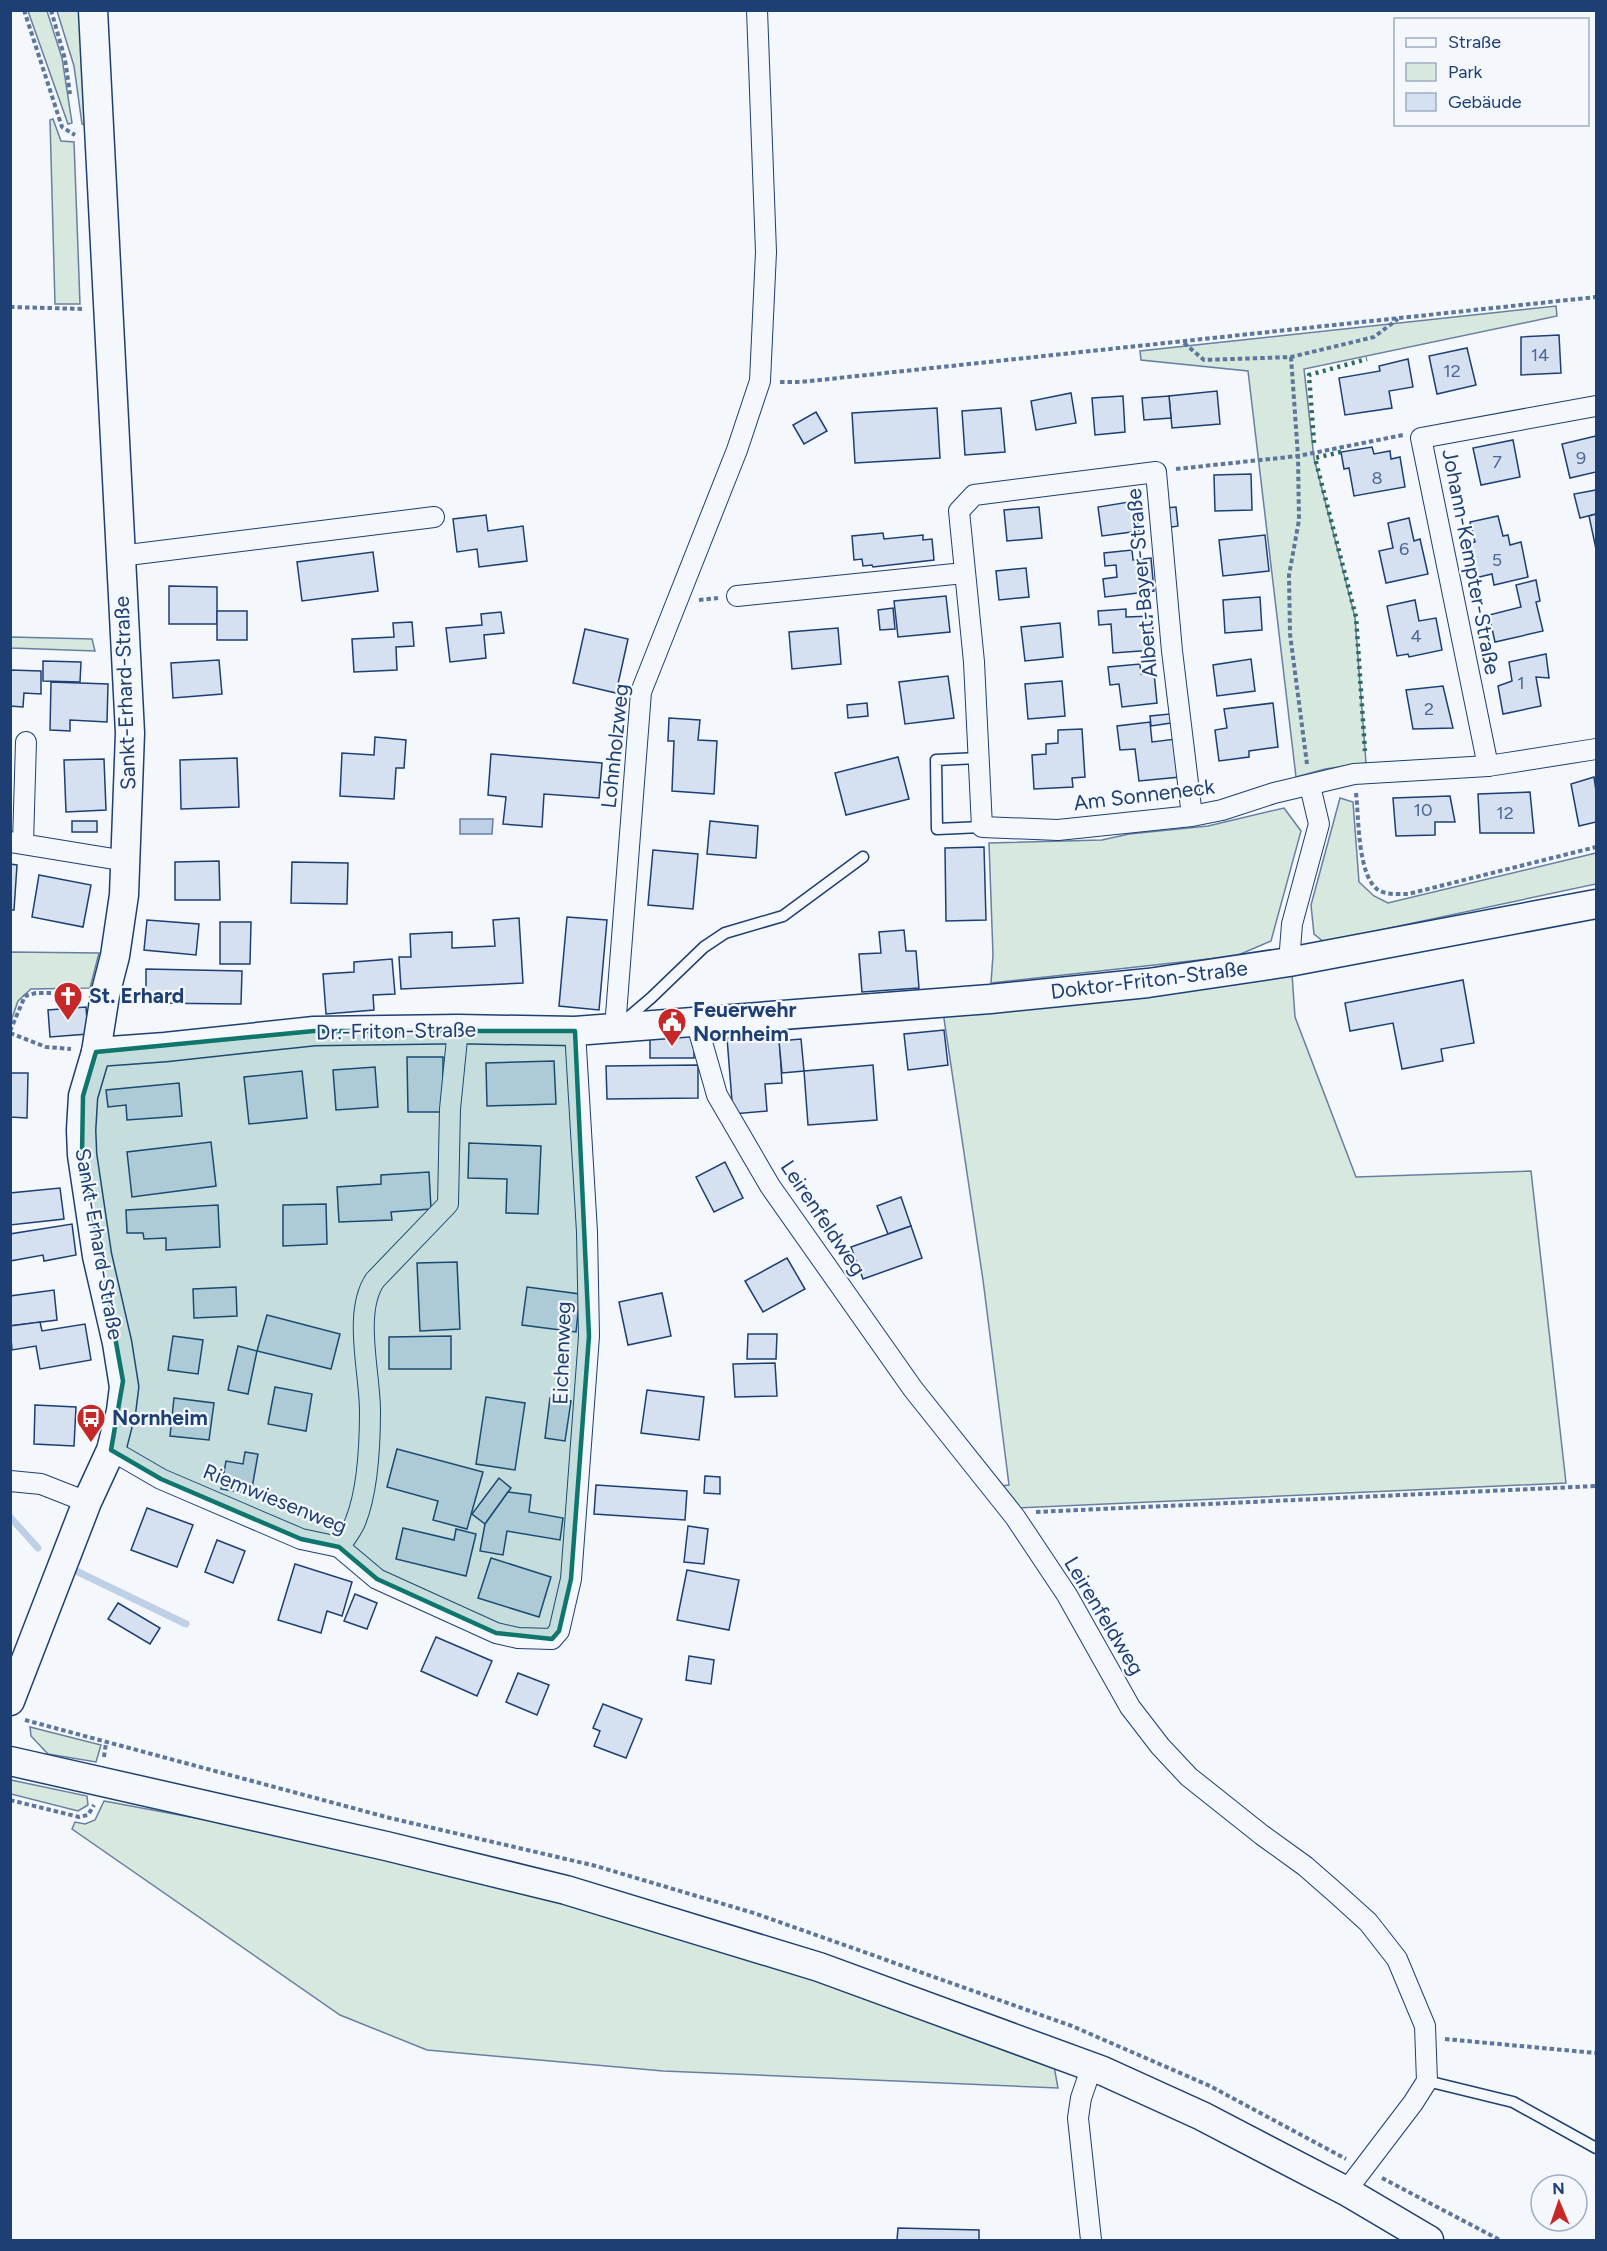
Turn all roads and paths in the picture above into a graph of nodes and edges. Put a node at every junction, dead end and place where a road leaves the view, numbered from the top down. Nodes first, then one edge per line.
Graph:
1 (24, 10) edge
2 (93, 10) edge
3 (757, 10) edge
4 (77, 136) dead end
5 (1596, 297) edge
6 (10, 307) edge
7 (85, 309) dead end
8 (1399, 318) junction
9 (1183, 342) junction
10 (1291, 357) junction
11 (801, 382) dead end
12 (1596, 406) edge
13 (1421, 438) junction
14 (1298, 456) junction
15 (1156, 472) junction
16 (434, 517) dead end
17 (120, 556) junction
18 (964, 573) junction
19 (737, 596) joint
20 (675, 603) junction
21 (26, 742) dead end
22 (1596, 749) edge
23 (978, 758) junction
24 (1488, 765) junction
25 (1354, 774) junction
26 (1310, 786) junction
27 (1192, 816) junction
28 (981, 827) junction
29 (17, 843) edge
30 (1596, 847) edge
31 (863, 857) dead end
32 (126, 861) junction
33 (1596, 904) edge
34 (1289, 962) junction
35 (105, 995) junction
36 (696, 1021) junction
37 (615, 1028) junction
38 (458, 1029) junction
39 (575, 1031) junction
40 (10, 1032) edge
41 (96, 1052) junction
42 (111, 1450) junction
43 (10, 1481) edge
44 (1596, 1486) edge
45 (87, 1502) junction
46 (1015, 1517) junction
47 (339, 1547) junction
48 (518, 1638) joint
49 (17, 1666) edge
50 (10, 1701) edge
51 (10, 1761) edge
52 (1468, 2040) dead end
53 (1596, 2053) edge
54 (1092, 2066) junction
55 (1427, 2081) junction
56 (1596, 2148) edge
57 (1364, 2169) junction
58 (1346, 2191) junction
59 (1091, 2241) edge
60 (1429, 2241) edge
61 (1500, 2241) edge

1 - 4 path
2 - 17 street, Sankt-Erhard-Straße
3 - 20 street, Lohnholzweg
5 - 8 path
6 - 7 path
8 - 9 path
8 - 10 path
9 - 10 path
9 - 11 path
10 - 14 path
12 - 13 street, Johann-Kempter-Straße
13 - 14 path
13 - 24 street, Johann-Kempter-Straße
14 - 15 path
14 - 26 path
15 - 18 street, Albert-Bayer-Straße
15 - 27 street, Albert-Bayer-Straße
16 - 17 street
17 - 32 street, Sankt-Erhard-Straße
18 - 19 street
18 - 23 street, Albert-Bayer-Straße
19 - 20 path
20 - 37 street, Lohnholzweg
21 - 29 street
22 - 24 street, Am Sonneneck
23 - 28 street, Albert-Bayer-Straße
23 - 28 lane
24 - 25 street, Am Sonneneck
25 - 26 street, Am Sonneneck
25 - 30 path
26 - 27 street, Am Sonneneck
26 - 34 street
27 - 28 street, Am Sonneneck
29 - 32 street
31 - 37 lane
32 - 35 street, Sankt-Erhard-Straße
33 - 34 street, Doktor-Friton-Straße
34 - 36 street, Doktor-Friton-Straße
35 - 40 path
35 - 41 street, Sankt-Erhard-Straße
36 - 37 street, Dr.-Friton-Straße
36 - 46 street, Leirenfeldweg
37 - 39 street, Dr.-Friton-Straße
38 - 39 street, Dr.-Friton-Straße
38 - 41 street, Dr.-Friton-Straße
38 - 47 street
39 - 48 street, Eichenweg
40 - 41 path
41 - 42 street, Sankt-Erhard-Straße
42 - 45 street, Sankt-Erhard-Straße
42 - 47 street, Riemwiesenweg
43 - 45 street
44 - 46 path
45 - 49 street, Sankt-Erhard-Straße
46 - 55 street, Leirenfeldweg
47 - 48 street, Riemwiesenweg
49 - 50 street, Sankt-Erhard-Straße
51 - 54 street
52 - 53 path
54 - 58 street
54 - 59 street
55 - 56 lane
55 - 57 street
57 - 58 street
57 - 61 path
58 - 60 street

